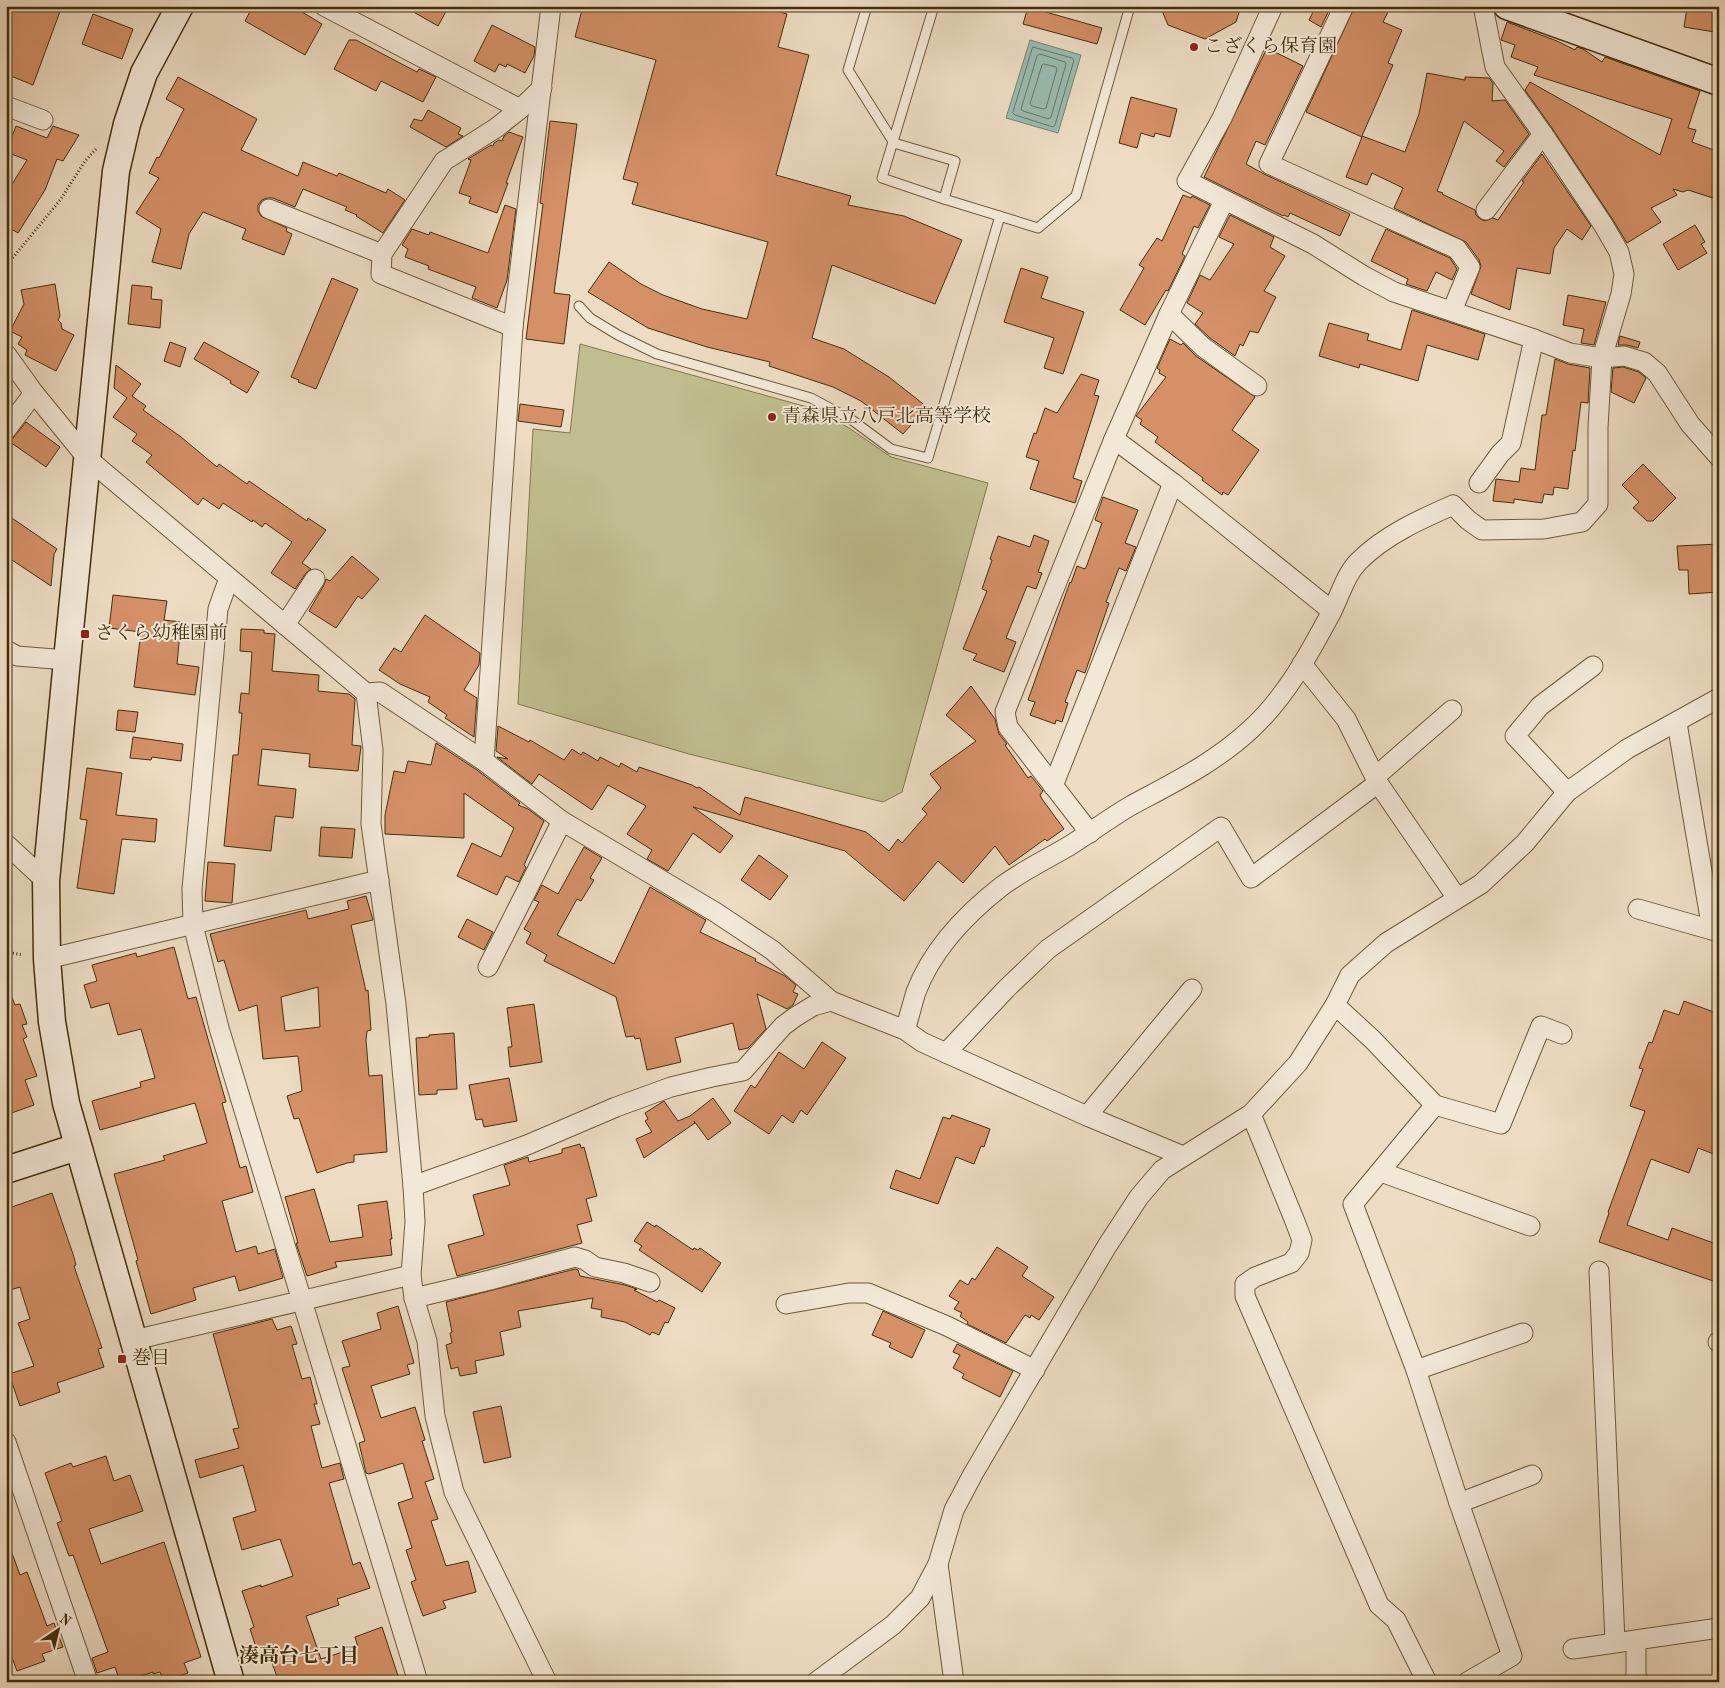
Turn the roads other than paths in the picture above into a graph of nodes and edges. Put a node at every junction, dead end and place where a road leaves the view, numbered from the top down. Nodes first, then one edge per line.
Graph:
1 (180, 6) edge
2 (324, 6) edge
3 (552, 6) edge
4 (868, 6) edge
5 (934, 6) edge
6 (1130, 6) edge
7 (1273, 6) edge
8 (1344, 6) edge
9 (1483, 6) edge
10 (1507, 6) edge
11 (1719, 82) edge
12 (542, 88) junction
13 (6, 106) edge
14 (520, 109) junction
15 (43, 120) dead end
16 (1543, 134) junction
17 (894, 143) junction
18 (944, 199) junction
19 (1224, 201) junction
20 (269, 209) dead end
21 (1486, 210) dead end
22 (1000, 216) junction
23 (382, 254) junction
24 (579, 306) dead end
25 (1452, 311) junction
26 (1169, 314) junction
27 (513, 328) junction
28 (1534, 339) junction
29 (6, 354) edge
30 (1602, 358) junction
31 (1257, 386) dead end
32 (34, 393) junction
33 (6, 430) edge
34 (1114, 439) junction
35 (1719, 457) edge
36 (88, 458) junction
37 (1173, 483) junction
38 (1479, 483) dead end
39 (229, 578) junction
40 (315, 579) dead end
41 (1332, 611) junction
42 (285, 625) junction
43 (6, 650) edge
44 (67, 660) junction
45 (1302, 664) junction
46 (1593, 666) dead end
47 (366, 693) junction
48 (1719, 698) edge
49 (1452, 710) dead end
50 (1677, 722) junction
51 (484, 761) junction
52 (1377, 780) junction
53 (1053, 786) junction
54 (1567, 792) junction
55 (562, 821) junction
56 (1090, 833) junction
57 (6, 844) edge
58 (380, 880) junction
59 (46, 881) junction
60 (1457, 898) junction
61 (1638, 909) dead end
62 (192, 926) junction
63 (1716, 931) edge
64 (37, 958) junction
65 (488, 967) dead end
66 (1192, 989) dead end
67 (831, 1001) junction
68 (1335, 1005) junction
69 (905, 1030) junction
70 (1562, 1034) dead end
71 (946, 1053) junction
72 (1436, 1105) junction
73 (1250, 1114) junction
74 (1087, 1116) junction
75 (77, 1147) junction
76 (1183, 1156) junction
77 (6, 1170) edge
78 (1381, 1172) junction
79 (414, 1186) junction
80 (1530, 1226) dead end
81 (1599, 1272) dead end
82 (411, 1275) junction
83 (650, 1282) dead end
84 (414, 1298) junction
85 (303, 1301) junction
86 (786, 1304) dead end
87 (1523, 1333) dead end
88 (134, 1340) junction
89 (1035, 1370) junction
90 (1416, 1370) junction
91 (6, 1442) edge
92 (1532, 1475) dead end
93 (1459, 1503) junction
94 (938, 1564) junction
95 (1719, 1628) edge
96 (1636, 1641) junction
97 (1615, 1642) junction
98 (1573, 1649) dead end
99 (88, 1682) edge
100 (232, 1682) edge
101 (418, 1682) edge
102 (547, 1682) edge
103 (816, 1682) edge
104 (954, 1682) edge
105 (1427, 1682) edge
106 (1467, 1682) edge
107 (1636, 1682) edge

1 - 36 street
2 - 14 street
3 - 12 street
4 - 17 lane
5 - 17 lane
6 - 22 lane
7 - 19 street
8 - 25 street
9 - 16 street
10 - 11 street
12 - 14 street
12 - 27 street
13 - 15 street
14 - 23 street
16 - 21 street
16 - 30 street
17 - 18 lane
17 - 18 lane
18 - 22 lane
19 - 25 street
19 - 26 street
20 - 23 street
22 - 24 lane
23 - 27 street
25 - 28 street
26 - 31 street
26 - 34 street
27 - 51 street
28 - 30 street
28 - 38 street
29 - 32 street
30 - 35 street
30 - 41 street
32 - 33 street
32 - 36 street
34 - 37 street
34 - 53 street
36 - 39 street
36 - 44 street
37 - 41 street
37 - 53 street
39 - 42 street
39 - 62 street
40 - 42 street
41 - 45 street
42 - 47 street
43 - 44 street
44 - 59 street
45 - 52 street
45 - 56 street
46 - 54 street
47 - 51 street
47 - 58 street
48 - 50 street
49 - 52 street
50 - 54 street
50 - 63 street
51 - 55 street
52 - 60 street
52 - 71 street
53 - 56 street
54 - 60 street
55 - 65 street
55 - 67 street
56 - 69 street
57 - 59 street
58 - 62 street
58 - 79 street
59 - 64 street
60 - 68 street
61 - 63 street
62 - 64 street
62 - 85 street
64 - 75 street
66 - 74 street
67 - 69 street
67 - 79 street
68 - 72 street
68 - 73 street
69 - 71 street
70 - 72 street
71 - 74 street
72 - 78 street
73 - 76 street
73 - 105 street
74 - 76 street
75 - 77 street
75 - 88 street
76 - 89 street
78 - 80 street
78 - 90 street
79 - 82 street
81 - 97 street
82 - 84 street
82 - 85 street
83 - 84 street
84 - 102 street
85 - 88 street
85 - 101 street
86 - 89 street
87 - 90 street
88 - 100 street
89 - 94 street
90 - 93 street
91 - 99 street
92 - 93 street
93 - 106 street
94 - 103 street
94 - 104 street
95 - 96 street
96 - 97 street
96 - 107 street
97 - 98 street

